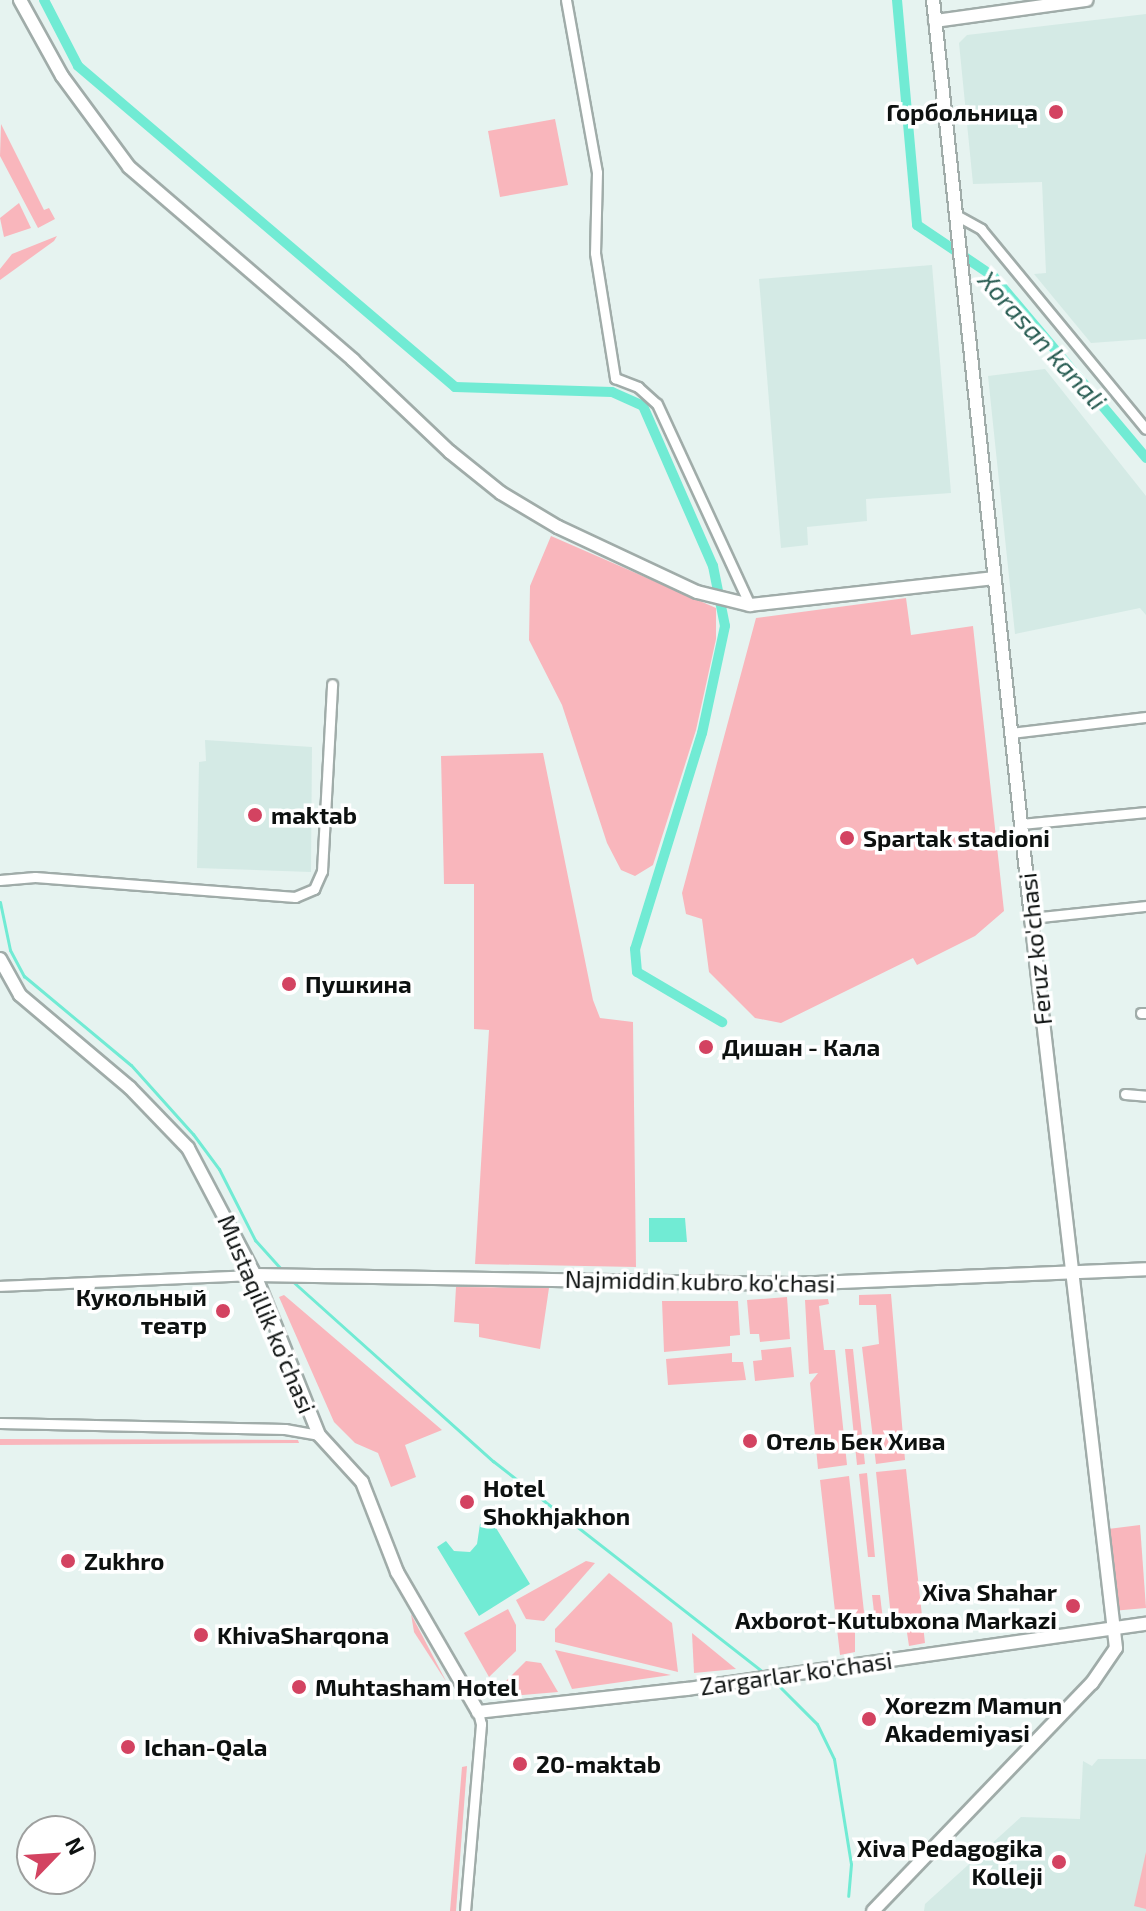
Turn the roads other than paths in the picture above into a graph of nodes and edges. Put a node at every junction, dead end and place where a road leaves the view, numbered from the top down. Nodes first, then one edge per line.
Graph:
1 (20, 0) edge
2 (566, 0) edge
3 (933, 0) edge
4 (1087, 0) edge
5 (935, 21) junction
6 (956, 215) junction
7 (1146, 429) edge
8 (994, 578) junction
9 (750, 605) junction
10 (332, 684) dead end
11 (1146, 717) edge
12 (1011, 733) junction
13 (1146, 812) edge
14 (1021, 824) junction
15 (0, 880) edge
16 (1146, 906) edge
17 (1031, 918) junction
18 (0, 959) edge
19 (3, 979) edge
20 (1125, 1094) dead end
21 (1146, 1096) edge
22 (1146, 1269) edge
23 (1071, 1272) junction
24 (255, 1275) junction
25 (0, 1286) edge
26 (0, 1423) edge
27 (319, 1435) junction
28 (1146, 1624) edge
29 (1113, 1629) junction
30 (478, 1712) junction
31 (465, 1911) edge
32 (873, 1911) edge

1 - 9 main road
2 - 9 street
3 - 5 main road, Feruz ko'chasi
4 - 5 main road
5 - 6 main road, Feruz ko'chasi
6 - 7 street
6 - 8 main road, Feruz ko'chasi
8 - 9 main road
8 - 12 main road, Feruz ko'chasi
10 - 15 street
11 - 12 street
12 - 14 main road, Feruz ko'chasi
13 - 14 street
14 - 17 main road, Feruz ko'chasi
16 - 17 street
17 - 23 main road, Feruz ko'chasi
18 - 19 main road, Mustaqillik ko'chasi
19 - 24 main road, Mustaqillik ko'chasi
20 - 21 street
22 - 23 main road, Najmiddin kubro ko'chasi
23 - 24 main road, Najmiddin kubro ko'chasi
23 - 29 main road, Feruz ko'chasi
24 - 25 street
24 - 27 main road, Mustaqillik ko'chasi
26 - 27 street
27 - 30 main road, Mustaqillik ko'chasi
28 - 29 main road, Zargarlar ko'chasi
29 - 30 main road, Zargarlar ko'chasi
29 - 32 main road
30 - 31 street

